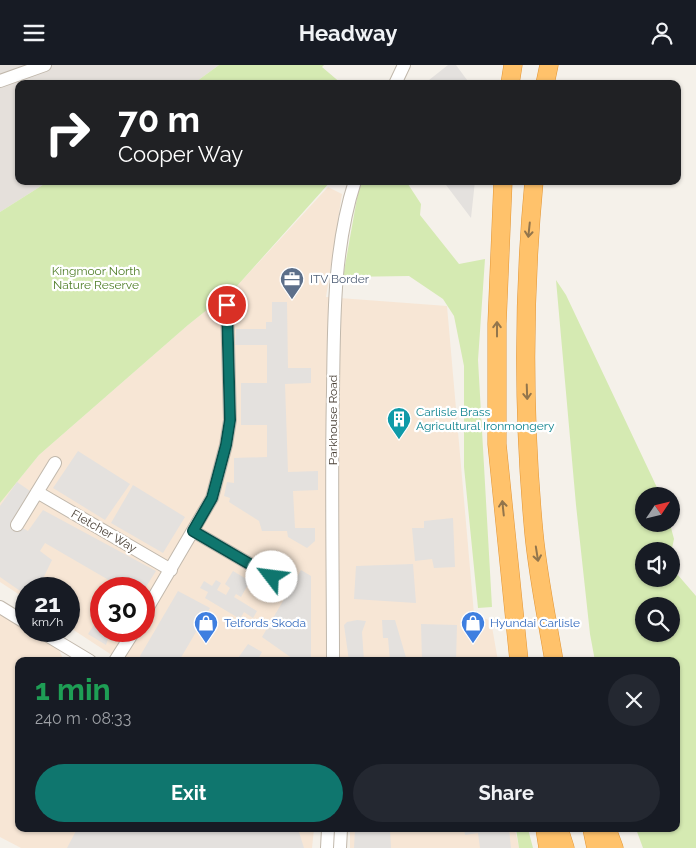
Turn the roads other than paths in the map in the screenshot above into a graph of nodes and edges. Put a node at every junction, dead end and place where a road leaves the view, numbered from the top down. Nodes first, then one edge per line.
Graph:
1 (45, 65) edge
2 (404, 65) edge
3 (513, 65) edge
4 (548, 65) edge
5 (397, 80) edge
6 (511, 80) edge
7 (546, 80) edge
8 (0, 81) edge
9 (354, 185) edge
10 (503, 185) edge
11 (534, 185) edge
12 (227, 305) dead end
13 (55, 463) dead end
14 (37, 493) junction
15 (18, 525) dead end
16 (193, 531) junction
17 (171, 570) junction
18 (272, 577) dead end
19 (155, 597) edge
20 (0, 607) edge
21 (15, 616) edge
22 (58, 642) edge
23 (127, 642) edge
24 (83, 657) edge
25 (118, 657) edge
26 (333, 657) edge
27 (519, 657) edge
28 (553, 657) edge
29 (328, 832) edge
30 (341, 832) edge
31 (545, 832) edge
32 (560, 832) edge
33 (593, 832) edge
34 (608, 832) edge
35 (327, 848) edge
36 (340, 848) edge
37 (548, 848) edge
38 (565, 848) edge
39 (596, 848) edge
40 (614, 848) edge

1 - 8 street
2 - 5 street
3 - 6 highway
4 - 7 highway
9 - 26 street, Parkhouse Road
27 -> 10 highway
11 -> 28 highway
12 - 16 street
13 - 14 street
14 - 15 street
14 - 17 street, Fletcher Way
16 - 17 street
16 - 18 street
17 - 19 street
20 - 21 street
22 - 24 street
23 - 25 street
29 - 35 street
30 - 36 street
31 - 37 highway
32 - 38 highway
33 - 39 highway
34 - 40 highway

